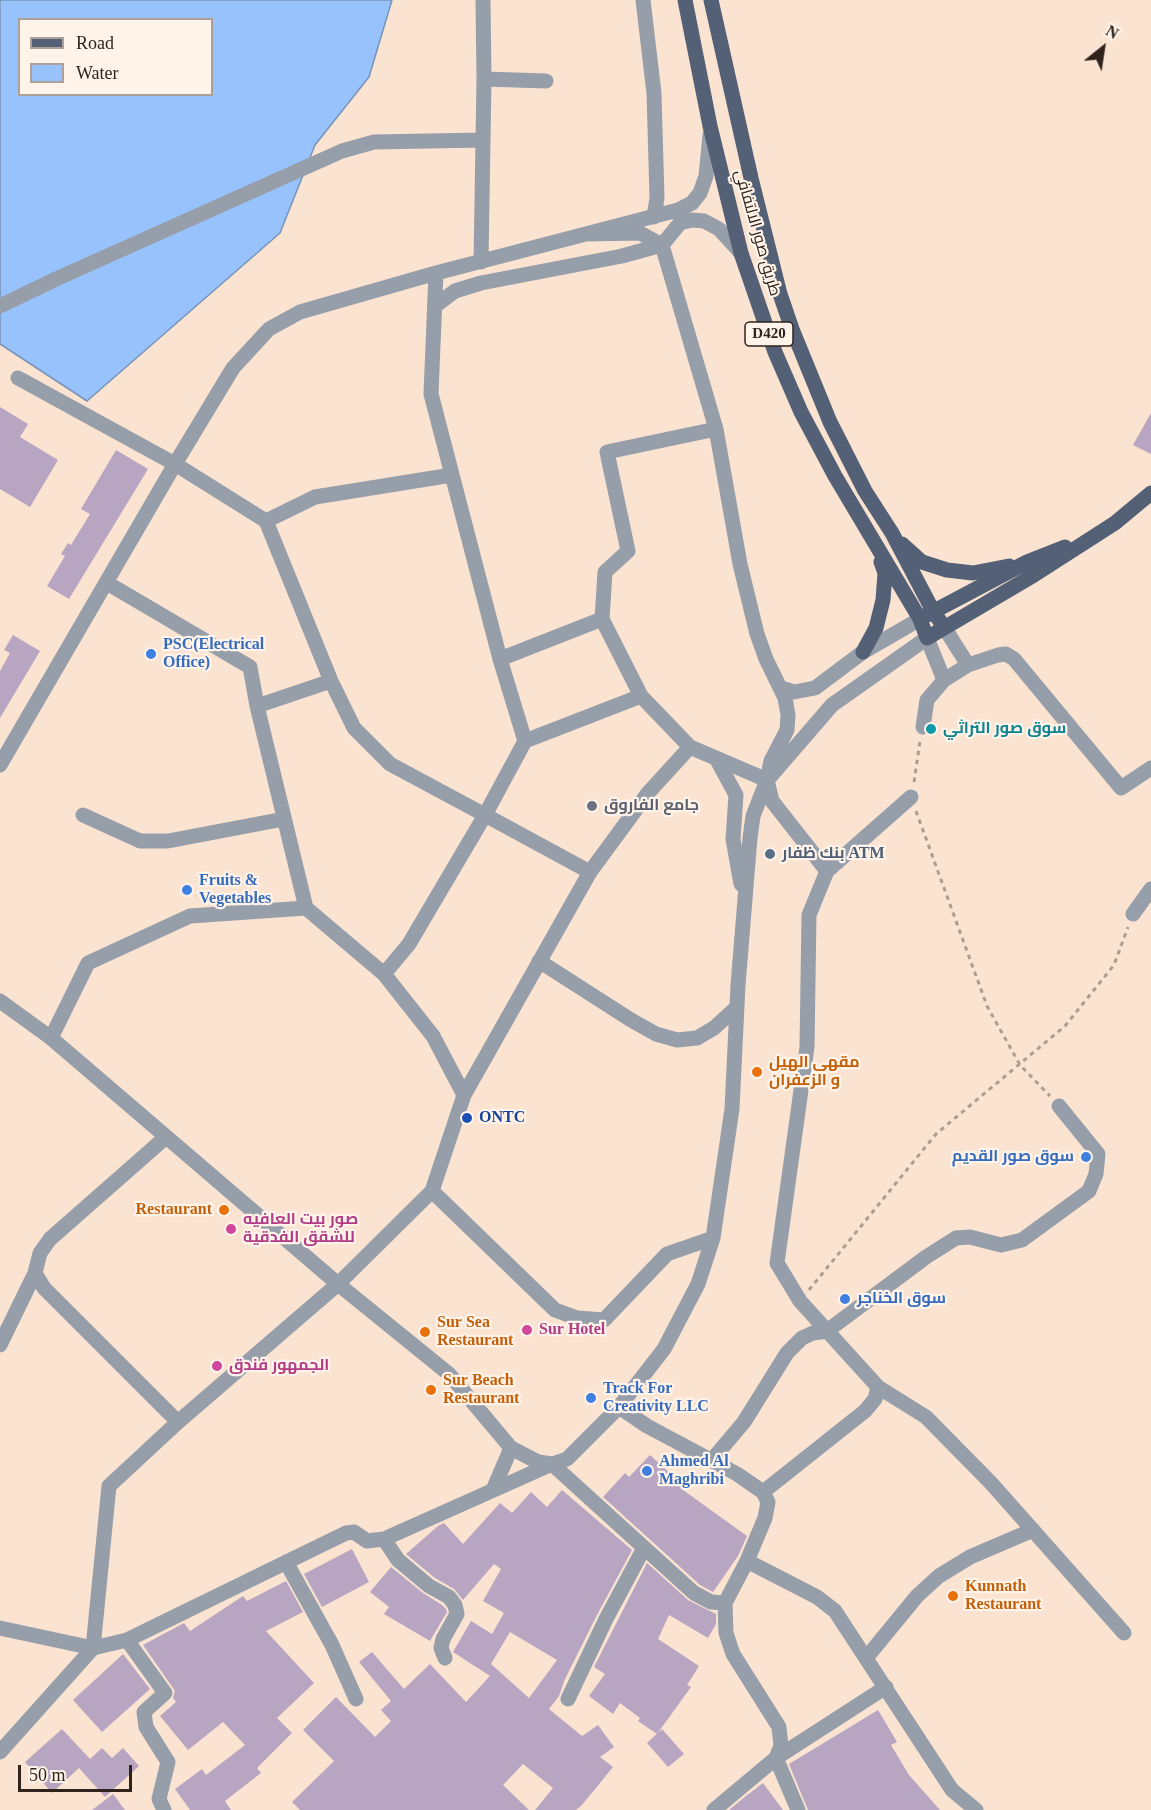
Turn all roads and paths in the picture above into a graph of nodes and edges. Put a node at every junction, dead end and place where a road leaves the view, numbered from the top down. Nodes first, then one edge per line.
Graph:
1 (483, 0) edge
2 (643, 0) edge
3 (685, 0) edge
4 (711, 0) edge
5 (484, 79) junction
6 (546, 81) dead end
7 (710, 126) junction
8 (483, 140) junction
9 (654, 217) junction
10 (586, 234) junction
11 (662, 245) junction
12 (741, 253) junction
13 (481, 262) junction
14 (436, 273) junction
15 (0, 306) edge
16 (435, 306) junction
17 (18, 378) dead end
18 (716, 429) junction
19 (175, 464) junction
20 (452, 475) junction
21 (1151, 493) edge
22 (266, 520) junction
23 (892, 533) junction
24 (1098, 533) junction
25 (874, 542) junction
26 (1027, 562) junction
27 (107, 583) junction
28 (927, 615) junction
29 (602, 619) junction
30 (944, 627) junction
31 (927, 639) junction
32 (863, 652) junction
33 (500, 659) junction
34 (968, 665) junction
35 (331, 681) junction
36 (944, 681) junction
37 (781, 688) junction
38 (641, 696) junction
39 (257, 706) junction
40 (923, 727) joint
41 (525, 741) junction
42 (690, 747) junction
43 (717, 760) junction
44 (0, 765) edge
45 (1151, 768) edge
46 (767, 780) junction
47 (911, 796) junction
48 (83, 815) dead end
49 (485, 815) junction
50 (284, 819) junction
51 (590, 872) junction
52 (826, 872) junction
53 (1151, 889) edge
54 (745, 902) junction
55 (306, 908) junction
56 (1133, 914) joint
57 (538, 961) junction
58 (384, 974) junction
59 (0, 1000) edge
60 (737, 1007) junction
61 (51, 1038) junction
62 (1020, 1065) junction
63 (464, 1095) junction
64 (1059, 1106) joint
65 (166, 1137) junction
66 (432, 1191) junction
67 (713, 1238) junction
68 (35, 1273) junction
69 (338, 1284) junction
70 (800, 1301) junction
71 (827, 1331) junction
72 (0, 1345) edge
73 (878, 1387) junction
74 (619, 1407) junction
75 (178, 1422) junction
76 (511, 1448) junction
77 (711, 1461) junction
78 (552, 1464) junction
79 (493, 1490) junction
80 (764, 1492) junction
81 (1033, 1530) junction
82 (384, 1539) junction
83 (644, 1548) junction
84 (747, 1561) junction
85 (286, 1562) junction
86 (725, 1603) junction
87 (0, 1628) edge
88 (1124, 1633) dead end
89 (127, 1640) junction
90 (93, 1648) junction
91 (867, 1657) junction
92 (445, 1658) dead end
93 (886, 1687) junction
94 (356, 1699) dead end
95 (568, 1699) dead end
96 (0, 1752) edge
97 (776, 1758) junction
98 (164, 1810) edge
99 (714, 1810) edge
100 (798, 1810) edge
101 (976, 1810) edge

1 - 5 street
2 - 9 street
3 - 7 main road, طريق صور الالتفافي / D420
4 - 23 main road, طريق صور الالتفافي / D420
5 - 6 street
5 - 8 street
7 - 9 street
7 - 12 main road, طريق صور الالتفافي / D420
8 - 13 street
8 - 15 street
9 - 10 street
10 - 11 street
10 - 13 street
11 - 12 street
11 - 16 street
11 - 18 street
12 - 25 main road, طريق صور الالتفافي / D420
13 - 14 street
14 - 16 street
14 - 19 street
16 - 20 street
17 - 19 street
18 - 29 street
18 - 37 street
19 - 22 street
19 - 27 street
20 - 22 street
20 - 33 street
21 - 24 main road
22 - 35 street
23 - 26 main road
23 - 28 main road, طريق صور الالتفافي / D420
24 - 26 main road
24 - 30 main road
25 - 28 main road, طريق صور الالتفافي / D420
25 - 32 main road
26 - 28 main road
27 - 39 street
27 - 44 street
28 - 30 main road, طريق صور الالتفافي / D420
28 - 31 main road, طريق صور الالتفافي / D420
28 - 32 street
29 - 33 street
29 - 38 street
30 - 31 main road
30 - 34 street
31 - 36 street
31 - 46 street
32 - 37 street
33 - 41 street
34 - 36 street
34 - 45 street
35 - 39 street
35 - 49 street
36 - 40 street
37 - 46 street
38 - 41 street
38 - 42 street
39 - 50 street
40 - 47 path
41 - 49 street
42 - 43 street
42 - 51 street
43 - 46 street
43 - 54 street
46 - 52 street
46 - 54 street
47 - 52 street
47 - 62 path
48 - 50 street
49 - 51 street
49 - 58 street
50 - 55 street
51 - 57 street
52 - 70 street
53 - 56 street
54 - 60 street
55 - 58 street
55 - 61 street
56 - 62 path
57 - 60 street
57 - 63 street
58 - 63 street
59 - 61 street
60 - 67 street
61 - 65 street
62 - 64 path
62 - 70 path
63 - 66 street
64 - 71 street
65 - 68 street
65 - 69 street
66 - 67 street
66 - 69 street
67 - 74 street
68 - 72 street
68 - 75 street
69 - 75 street
69 - 76 street
70 - 71 street
71 - 73 street
71 - 77 street
73 - 80 street
73 - 81 street
74 - 77 street
74 - 78 street
75 - 90 street
76 - 78 street
76 - 79 street
77 - 80 street
78 - 79 street
78 - 83 street
79 - 82 street
80 - 84 street
81 - 88 street
81 - 91 street
82 - 85 street
82 - 92 street
83 - 86 street
83 - 95 street
84 - 86 street
84 - 91 street
85 - 89 street
85 - 94 street
86 - 97 street
87 - 90 street
89 - 90 street
89 - 98 street
90 - 96 street
91 - 93 street
93 - 97 street
93 - 101 street
97 - 99 street
97 - 100 street

